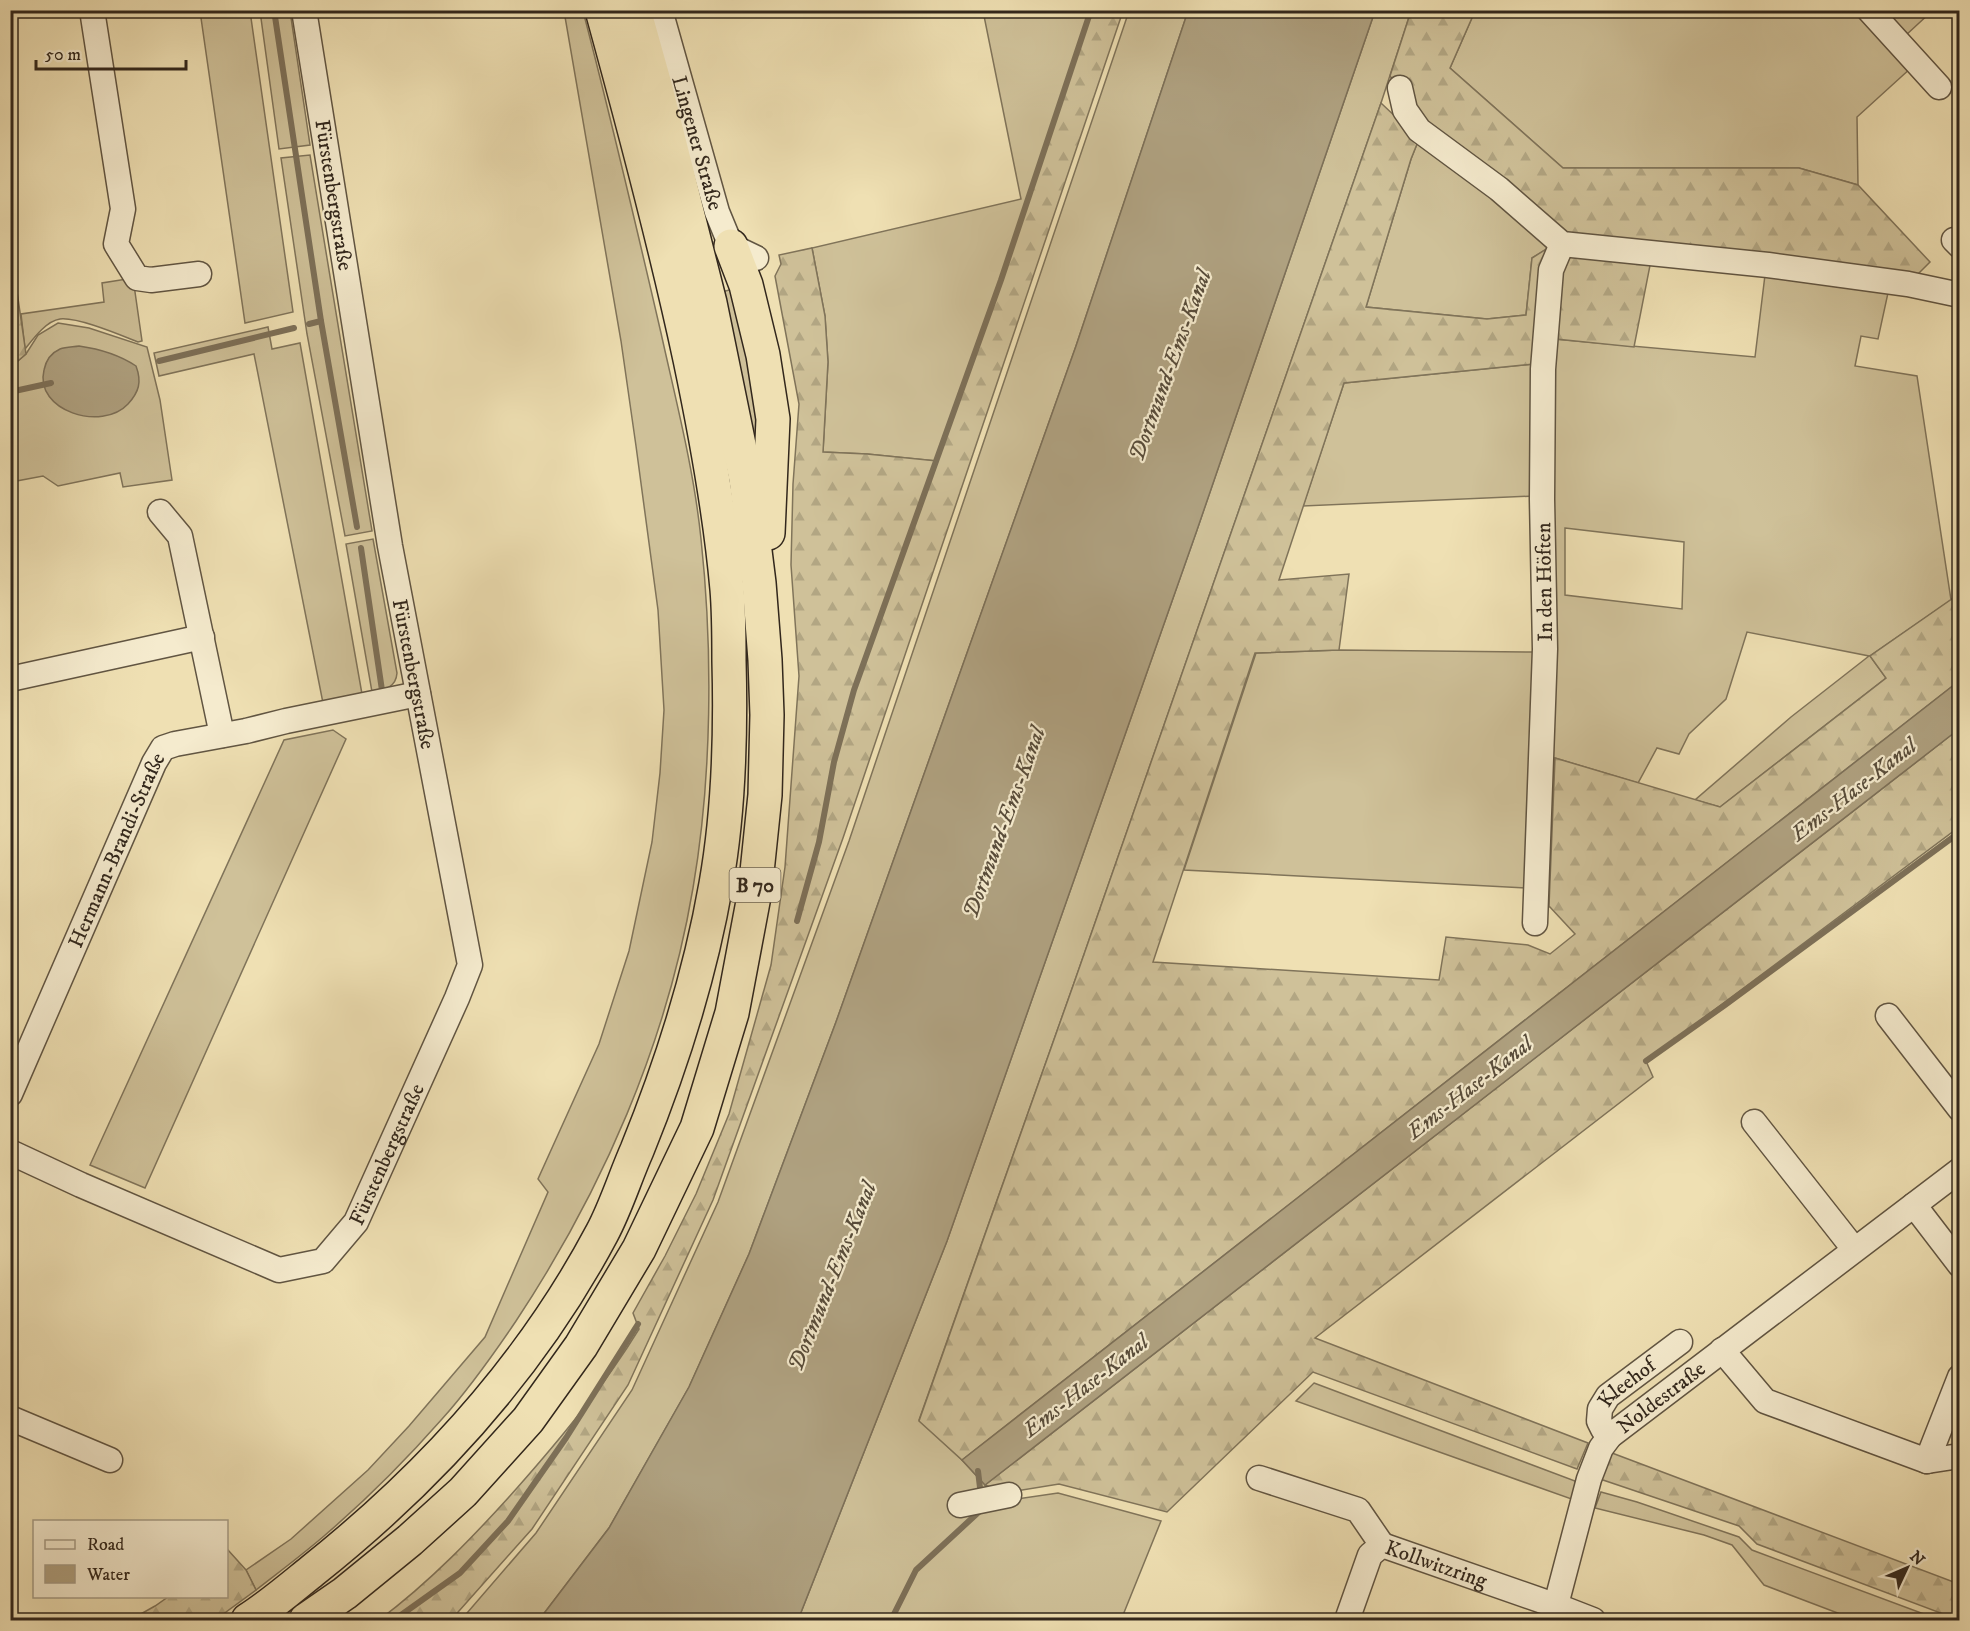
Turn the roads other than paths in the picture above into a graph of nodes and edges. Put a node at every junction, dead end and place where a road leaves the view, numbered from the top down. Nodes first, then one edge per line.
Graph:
1 (92, 10) edge
2 (304, 10) edge
3 (602, 10) edge
4 (634, 10) edge
5 (660, 10) edge
6 (1869, 10) edge
7 (1939, 87) dead end
8 (1400, 88) dead end
9 (1562, 244) junction
10 (744, 252) joint
11 (199, 273) dead end
12 (1959, 295) edge
13 (160, 512) dead end
14 (202, 637) junction
15 (11, 675) edge
16 (418, 694) junction
17 (222, 735) junction
18 (766, 761) junction
19 (1535, 923) dead end
20 (1888, 1016) dead end
21 (10, 1094) edge
22 (1959, 1109) edge
23 (1754, 1122) dead end
24 (10, 1152) edge
25 (1959, 1170) edge
26 (1914, 1205) junction
27 (1854, 1249) junction
28 (1959, 1265) edge
29 (1722, 1350) junction
30 (1700, 1366) junction
31 (1959, 1377) edge
32 (10, 1418) edge
33 (1610, 1436) junction
34 (1959, 1459) edge
35 (110, 1460) dead end
36 (1927, 1461) junction
37 (1259, 1478) dead end
38 (1009, 1495) dead end
39 (960, 1505) dead end
40 (1382, 1545) junction
41 (1554, 1613) edge
42 (248, 1620) edge
43 (306, 1620) edge
44 (1347, 1620) edge
45 (1593, 1620) edge

1 - 11 street
2 - 16 street, Fürstenbergstraße
3 - 42 highway, B 70
4 - 18 highway, B 70
5 - 10 street, Lingener Straße
6 - 7 street
8 - 9 street
9 - 12 street
9 - 19 street, In den Höften
10 - 18 highway
13 - 14 street
14 - 15 street
14 - 17 street
16 - 17 street, Hermann-Brandi-Straße
16 - 24 street, Fürstenbergstraße
17 - 21 street, Hermann-Brandi-Straße
18 - 43 highway, B 70
20 - 22 street
23 - 27 street
25 - 26 street, Noldestraße
26 - 27 street, Noldestraße
26 - 28 street
27 - 29 street, Noldestraße
29 - 30 street, Noldestraße
29 - 36 street
30 - 33 street, Noldestraße
30 - 33 street, Kleehof
31 - 36 street
32 - 35 street
33 - 41 street, Noldestraße
34 - 36 street
37 - 40 street
38 - 39 street
40 - 41 street, Kollwitzring
40 - 44 street, Kollwitzring
41 - 45 street, Kollwitzring

